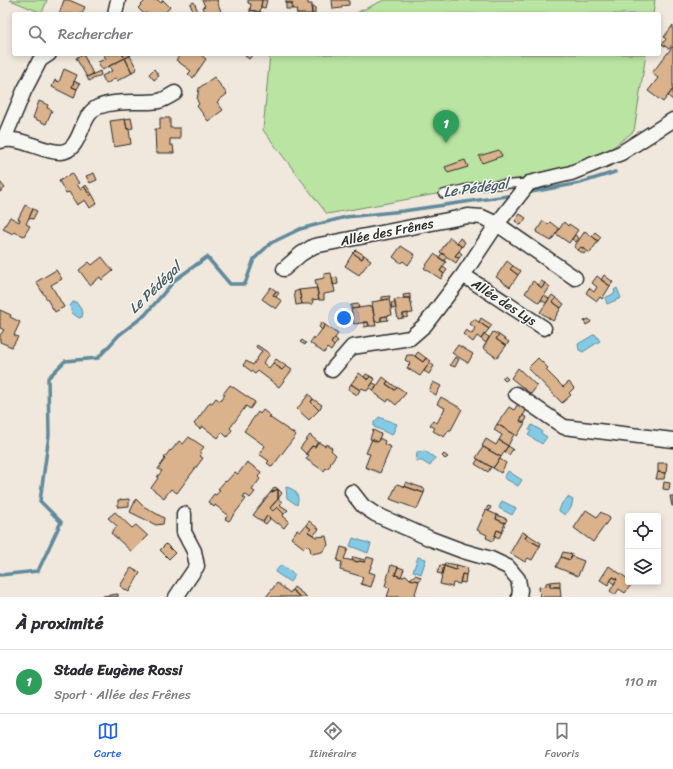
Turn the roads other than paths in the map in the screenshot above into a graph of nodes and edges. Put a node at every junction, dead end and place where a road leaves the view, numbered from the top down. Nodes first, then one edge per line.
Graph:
1 (118, 0) edge
2 (115, 12) edge
3 (46, 56) edge
4 (175, 93) dead end
5 (673, 120) edge
6 (2, 140) edge
7 (529, 183) junction
8 (442, 194) dead end
9 (501, 218) junction
10 (284, 270) dead end
11 (463, 275) junction
12 (575, 278) dead end
13 (544, 328) dead end
14 (332, 370) dead end
15 (516, 394) dead end
16 (673, 440) edge
17 (352, 492) dead end
18 (184, 514) dead end
19 (176, 597) edge
20 (519, 597) edge

1 - 2 street
3 - 6 street
4 - 6 street
5 - 7 street
7 - 8 lane
7 - 9 street
9 - 10 street, Allée des Frênes
9 - 11 street
9 - 12 street, Allée des Frênes
11 - 13 street, Allée des Lys
11 - 14 street
15 - 16 street
17 - 20 street
18 - 19 street

